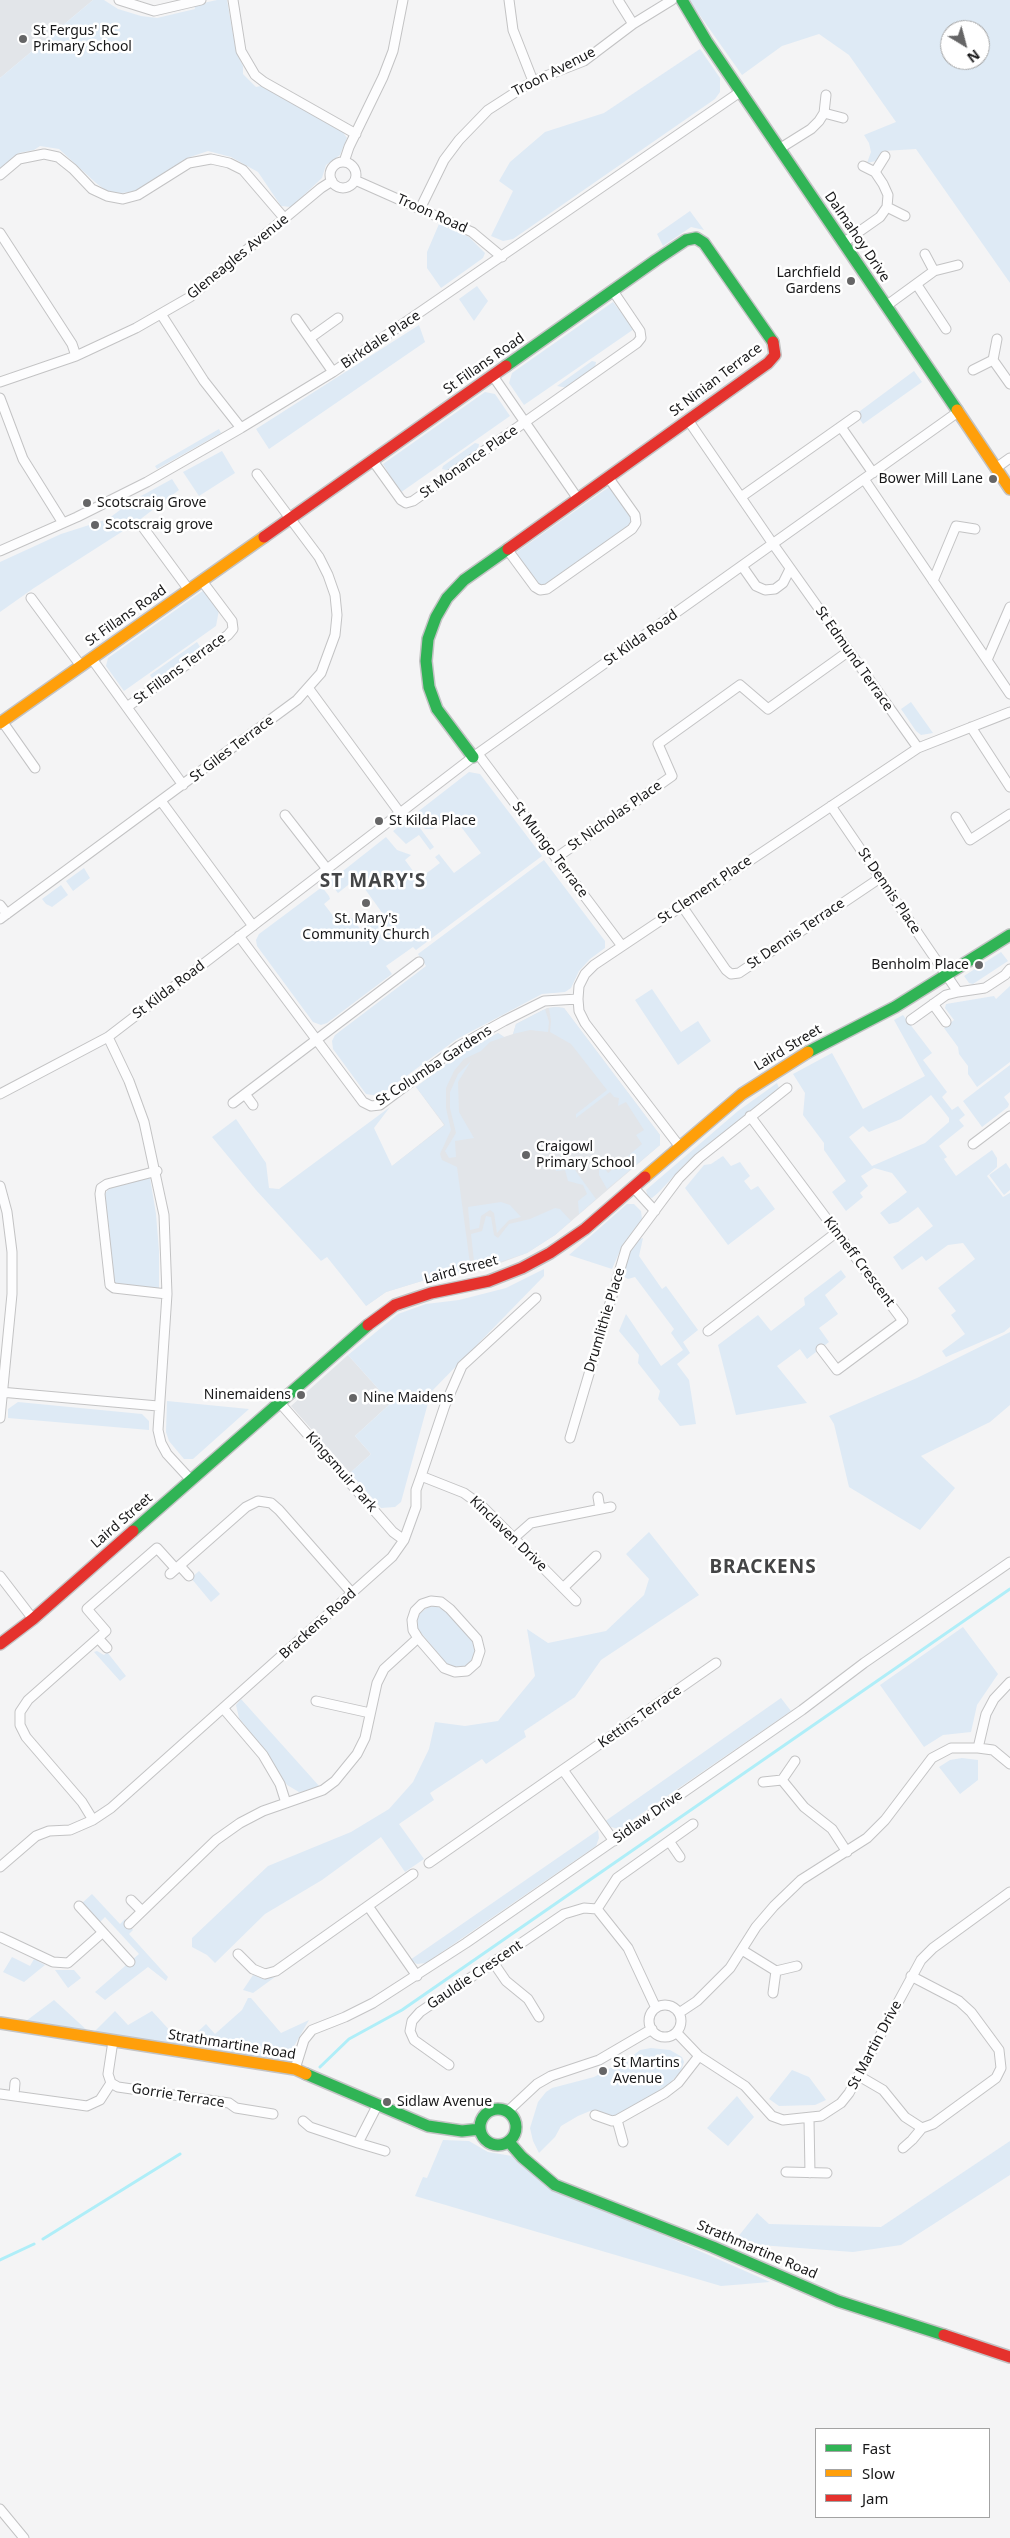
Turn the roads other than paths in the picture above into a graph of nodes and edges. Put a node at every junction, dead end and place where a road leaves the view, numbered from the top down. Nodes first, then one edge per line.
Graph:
1 (119, 0) edge
2 (201, 0) edge
3 (233, 0) edge
4 (403, 0) edge
5 (509, 0) edge
6 (618, 0) edge
7 (672, 0) edge
8 (682, 0) edge
9 (633, 24) junction
10 (534, 81) junction
11 (740, 92) junction
12 (826, 95) dead end
13 (824, 113) junction
14 (842, 118) dead end
15 (356, 134) junction
16 (779, 149) junction
17 (885, 156) dead end
18 (344, 162) junction
19 (863, 166) dead end
20 (875, 172) junction
21 (0, 175) edge
22 (355, 180) junction
23 (332, 181) junction
24 (887, 207) junction
25 (420, 210) junction
26 (905, 216) dead end
27 (285, 219) junction
28 (0, 233) edge
29 (696, 238) joint
30 (843, 243) junction
31 (925, 254) dead end
32 (502, 257) junction
33 (958, 265) dead end
34 (934, 271) junction
35 (917, 285) junction
36 (613, 291) junction
37 (886, 306) junction
38 (161, 314) junction
39 (338, 318) dead end
40 (296, 319) dead end
41 (946, 329) dead end
42 (310, 338) junction
43 (997, 339) dead end
44 (76, 356) junction
45 (993, 360) junction
46 (973, 370) dead end
47 (333, 372) junction
48 (494, 376) junction
49 (0, 382) edge
50 (1010, 384) edge
51 (0, 398) edge
52 (958, 412) junction
53 (856, 416) dead end
54 (688, 420) junction
55 (525, 422) junction
56 (841, 427) junction
57 (241, 428) junction
58 (1010, 458) edge
59 (373, 461) junction
60 (996, 468) junction
61 (873, 473) junction
62 (257, 474) dead end
63 (608, 477) junction
64 (864, 479) junction
65 (1010, 489) edge
66 (741, 497) junction
67 (578, 499) junction
68 (290, 519) junction
69 (63, 523) junction
70 (142, 526) dead end
71 (975, 529) dead end
72 (773, 544) junction
73 (507, 549) junction
74 (0, 551) edge
75 (742, 566) junction
76 (790, 569) junction
77 (202, 580) junction
78 (933, 581) junction
79 (189, 590) junction
80 (32, 598) dead end
81 (1010, 606) edge
82 (849, 651) junction
83 (92, 658) junction
84 (988, 660) junction
85 (81, 666) junction
86 (309, 689) junction
87 (1010, 694) edge
88 (127, 707) junction
89 (1010, 712) edge
90 (1, 722) edge
91 (971, 727) junction
92 (918, 748) junction
93 (476, 756) junction
94 (35, 768) dead end
95 (182, 785) junction
96 (1010, 787) edge
97 (161, 801) junction
98 (831, 806) junction
99 (400, 813) junction
100 (1010, 814) edge
101 (285, 815) dead end
102 (956, 817) dead end
103 (556, 858) junction
104 (327, 869) junction
105 (880, 878) junction
106 (0, 905) edge
107 (682, 906) junction
108 (3, 917) edge
109 (253, 926) junction
110 (239, 936) junction
111 (1009, 938) edge
112 (622, 946) junction
113 (419, 962) dead end
114 (1010, 969) edge
115 (947, 975) junction
116 (958, 992) junction
117 (578, 999) junction
118 (933, 1004) junction
119 (911, 1020) dead end
120 (946, 1022) dead end
121 (108, 1037) junction
122 (317, 1039) junction
123 (787, 1088) dead end
124 (0, 1094) edge
125 (245, 1094) junction
126 (233, 1103) dead end
127 (253, 1105) dead end
128 (750, 1116) junction
129 (1010, 1116) edge
130 (973, 1144) dead end
131 (680, 1147) junction
132 (156, 1171) junction
133 (0, 1186) edge
134 (633, 1187) junction
135 (656, 1211) junction
136 (837, 1232) junction
137 (166, 1294) junction
138 (536, 1298) dead end
139 (708, 1331) dead end
140 (821, 1349) dead end
141 (1, 1392) edge
142 (280, 1402) junction
143 (158, 1406) junction
144 (0, 1418) edge
145 (570, 1438) dead end
146 (421, 1476) junction
147 (192, 1480) junction
148 (598, 1497) dead end
149 (611, 1507) dead end
150 (600, 1509) junction
151 (514, 1538) junction
152 (404, 1540) junction
153 (596, 1556) dead end
154 (1010, 1562) edge
155 (175, 1570) junction
156 (0, 1576) edge
157 (189, 1576) dead end
158 (563, 1588) junction
159 (352, 1593) junction
160 (576, 1602) dead end
161 (33, 1619) junction
162 (98, 1638) junction
163 (418, 1638) junction
164 (0, 1644) edge
165 (107, 1648) dead end
166 (716, 1663) dead end
167 (1010, 1682) edge
168 (316, 1701) dead end
169 (223, 1708) junction
170 (370, 1713) junction
171 (978, 1748) junction
172 (795, 1761) dead end
173 (1010, 1764) edge
174 (563, 1770) junction
175 (782, 1780) junction
176 (763, 1782) dead end
177 (286, 1803) junction
178 (93, 1820) junction
179 (693, 1824) dead end
180 (614, 1841) junction
181 (669, 1841) junction
182 (847, 1852) junction
183 (680, 1858) dead end
184 (429, 1863) dead end
185 (0, 1867) edge
186 (413, 1874) dead end
187 (1010, 1892) edge
188 (131, 1900) dead end
189 (79, 1906) dead end
190 (368, 1906) junction
191 (597, 1909) junction
192 (142, 1911) junction
193 (129, 1924) dead end
194 (102, 1933) junction
195 (0, 1937) edge
196 (742, 1950) junction
197 (238, 1954) dead end
198 (130, 1962) dead end
199 (493, 1962) junction
200 (797, 1966) dead end
201 (776, 1971) junction
202 (417, 1976) junction
203 (911, 1976) junction
204 (773, 1993) dead end
205 (656, 2008) junction
206 (679, 2013) junction
207 (539, 2017) dead end
208 (0, 2023) edge
209 (652, 2029) junction
210 (676, 2032) junction
211 (113, 2041) junction
212 (699, 2056) junction
213 (449, 2065) dead end
214 (1006, 2066) edge
215 (295, 2069) junction
216 (859, 2076) junction
217 (15, 2083) dead end
218 (112, 2083) junction
219 (0, 2094) edge
220 (14, 2095) junction
221 (378, 2104) junction
222 (507, 2112) junction
223 (273, 2114) dead end
224 (595, 2115) dead end
225 (809, 2119) junction
226 (618, 2120) junction
227 (303, 2121) dead end
228 (922, 2128) junction
229 (480, 2129) junction
230 (358, 2142) junction
231 (508, 2142) junction
232 (623, 2142) dead end
233 (903, 2148) dead end
234 (385, 2151) dead end
235 (786, 2172) dead end
236 (810, 2172) junction
237 (827, 2173) dead end
238 (1010, 2357) edge
239 (0, 2509) edge
240 (24, 2538) edge

1 - 2 street
3 - 15 street
4 - 15 street, Gleneagles Avenue
5 - 10 street
6 - 9 street
7 - 9 street, Troon Avenue
8 - 11 street, Dalmahoy Drive
9 - 10 street, Troon Avenue
10 - 25 street, Troon Avenue
11 - 16 street, Dalmahoy Drive
11 - 32 street, Birkdale Place
12 - 13 street
13 - 14 street
13 - 16 street
15 - 18 street, Gleneagles Avenue
16 - 30 street, Dalmahoy Drive
17 - 20 street
18 - 22 street
18 - 23 street, Gleneagles Avenue
19 - 20 street
20 - 24 street
21 - 27 street
22 - 23 street
22 - 25 street, Troon Road
23 - 27 street, Gleneagles Avenue
24 - 26 street
24 - 30 street
25 - 32 street, Troon Road
27 - 38 street, Gleneagles Avenue
28 - 44 street
29 - 36 street, St Fillans Road
29 - 54 street, St Ninian Terrace
30 - 37 street, Dalmahoy Drive
31 - 34 street
32 - 47 street, Birkdale Place
33 - 34 street
34 - 35 street
35 - 37 street
35 - 41 street
36 - 48 street, St Fillans Road
36 - 55 street, St Monance Place
37 - 52 street, Dalmahoy Drive
38 - 44 street, Gleneagles Avenue
38 - 57 street
39 - 42 street
40 - 42 street
42 - 47 street
43 - 45 street
44 - 49 street, Gleneagles Avenue
45 - 46 street
45 - 50 street
47 - 57 street, Birkdale Place
48 - 55 street, St Monance Place
48 - 59 street, St Fillans Road
51 - 69 street
52 - 60 street, Dalmahoy Drive
52 - 61 street, St Kilda Road
53 - 56 street
54 - 63 street, St Ninian Terrace
54 - 66 street, St Edmund Terrace
55 - 59 street, St Monance Place
55 - 67 street, St Monance Place
56 - 61 street
56 - 66 street
57 - 69 street, Birkdale Place
58 - 60 street
59 - 68 street, St Fillans Road
60 - 65 street, Dalmahoy Drive
61 - 64 street, St Kilda Road
62 - 68 street
63 - 67 street, St Ninian Terrace
63 - 73 street
64 - 72 street, St Kilda Road
64 - 78 street
66 - 72 street, St Edmund Terrace
67 - 73 street, St Ninian Terrace
68 - 77 street, St Fillans Road
68 - 86 street, St Giles Terrace
69 - 74 street, Birkdale Place
70 - 79 street, St Fillans Road
71 - 78 street
72 - 75 street, St Kilda Road
72 - 76 street, St Edmund Terrace
73 - 93 street, St Ninian Terrace
75 - 76 street
75 - 93 street, St Kilda Road
76 - 82 street, St Edmund Terrace
77 - 79 street, St Fillans Road
77 - 88 street, St Fillans Terrace
78 - 84 street
79 - 83 street, St Fillans Road
80 - 85 street, St Fillans Road
81 - 84 street
82 - 92 street, St Edmund Terrace
82 - 103 street, St Nicholas Place
83 - 85 street, St Fillans Road
83 - 88 street, St Fillans Terrace
84 - 87 street
85 - 90 street, St Fillans Road
86 - 95 street, St Giles Terrace
86 - 99 street
88 - 95 street, St Fillans Terrace
89 - 91 street, St Clement Place
90 - 94 street, St Fillans Road
91 - 92 street, St Clement Place
91 - 96 street
92 - 98 street, St Clement Place
93 - 99 street, St Kilda Road
93 - 103 street, St Mungo Terrace
95 - 97 street, St Giles Terrace
97 - 108 street, St Giles Terrace
97 - 109 street
98 - 105 street, St Dennis Place
98 - 107 street, St Clement Place
99 - 104 street, St Kilda Road
100 - 102 street
101 - 104 street
103 - 112 street, St Mungo Terrace
104 - 109 street, St Kilda Road
105 - 107 street, St Dennis Terrace
105 - 115 street, St Dennis Place
106 - 108 street
107 - 112 street, St Clement Place
109 - 110 street, St Kilda Road
110 - 121 street, St Kilda Road
110 - 122 street, St Columba Gardens
111 - 115 street, Laird Street
112 - 117 street, St Clement Place
113 - 122 street
114 - 116 street
115 - 116 street
115 - 131 street, Laird Street
116 - 118 street
117 - 122 street, St Columba Gardens
117 - 131 street
118 - 119 street
118 - 120 street
121 - 124 street, St Kilda Road
121 - 132 street
122 - 125 street
123 - 128 street, Drumlithie Place
125 - 126 street
125 - 127 street
128 - 135 street, Drumlithie Place
128 - 136 street, Kinneff Crescent
129 - 130 street
131 - 134 street, Laird Street
132 - 137 street
132 - 137 street
133 - 141 street
134 - 135 street
134 - 142 street, Laird Street
135 - 145 street, Drumlithie Place
136 - 139 street
136 - 140 street, Kinneff Crescent
137 - 143 street
138 - 146 street, Brackens Road
141 - 143 street
141 - 144 street
142 - 147 street, Laird Street
142 - 152 street, Kingsmuir Park
143 - 147 street
146 - 151 street, Kinclaven Drive
146 - 152 street, Brackens Road
147 - 161 street, Laird Street
148 - 150 street
149 - 150 street
150 - 151 street
151 - 158 street, Kinclaven Drive
152 - 159 street, Brackens Road
153 - 158 street
154 - 180 street, Sidlaw Drive
155 - 157 street
155 - 159 street
155 - 162 street
156 - 161 street
158 - 160 street, Kinclaven Drive
159 - 169 street, Brackens Road
161 - 164 street, Laird Street
162 - 165 street
162 - 178 street
163 - 163 street
163 - 170 street
166 - 174 street, Kettins Terrace
167 - 171 street
168 - 170 street
169 - 177 street
169 - 178 street, Brackens Road
170 - 177 street
171 - 173 street
171 - 182 street
172 - 175 street
174 - 180 street
174 - 184 street, Kettins Terrace
175 - 176 street
175 - 182 street
177 - 192 street
178 - 185 street, Brackens Road
179 - 181 street
180 - 202 street, Sidlaw Drive
181 - 183 street
181 - 191 street
182 - 196 street
186 - 190 street
187 - 203 street, St Martin Drive
188 - 192 street
189 - 194 street
190 - 197 street
190 - 202 street
191 - 199 street, Gauldie Crescent
191 - 205 street
192 - 193 street
194 - 195 street
194 - 198 street
196 - 201 street
196 - 206 street
199 - 207 street
199 - 213 street, Gauldie Crescent
200 - 201 street
201 - 204 street
202 - 215 street, Sidlaw Drive
203 - 214 street
203 - 216 street, St Martin Drive
205 - 206 street
205 - 209 street
206 - 210 street
208 - 211 street, Strathmartine Road
209 - 210 street
209 - 222 street
210 - 212 street, St Martin Drive
211 - 215 street, Strathmartine Road
211 - 218 street
212 - 225 street, St Martin Drive
212 - 226 street
214 - 228 street
215 - 221 street, Strathmartine Road
216 - 225 street, St Martin Drive
216 - 228 street
217 - 220 street
218 - 220 street
218 - 223 street, Gorrie Terrace
219 - 220 street
221 - 229 street, Strathmartine Road
221 - 230 street
222 - 229 street
222 - 231 street
224 - 226 street
225 - 236 street
226 - 232 street
227 - 230 street
228 - 233 street
229 - 231 street
230 - 234 street
231 - 238 street, Strathmartine Road
235 - 236 street
236 - 237 street
239 - 240 street

